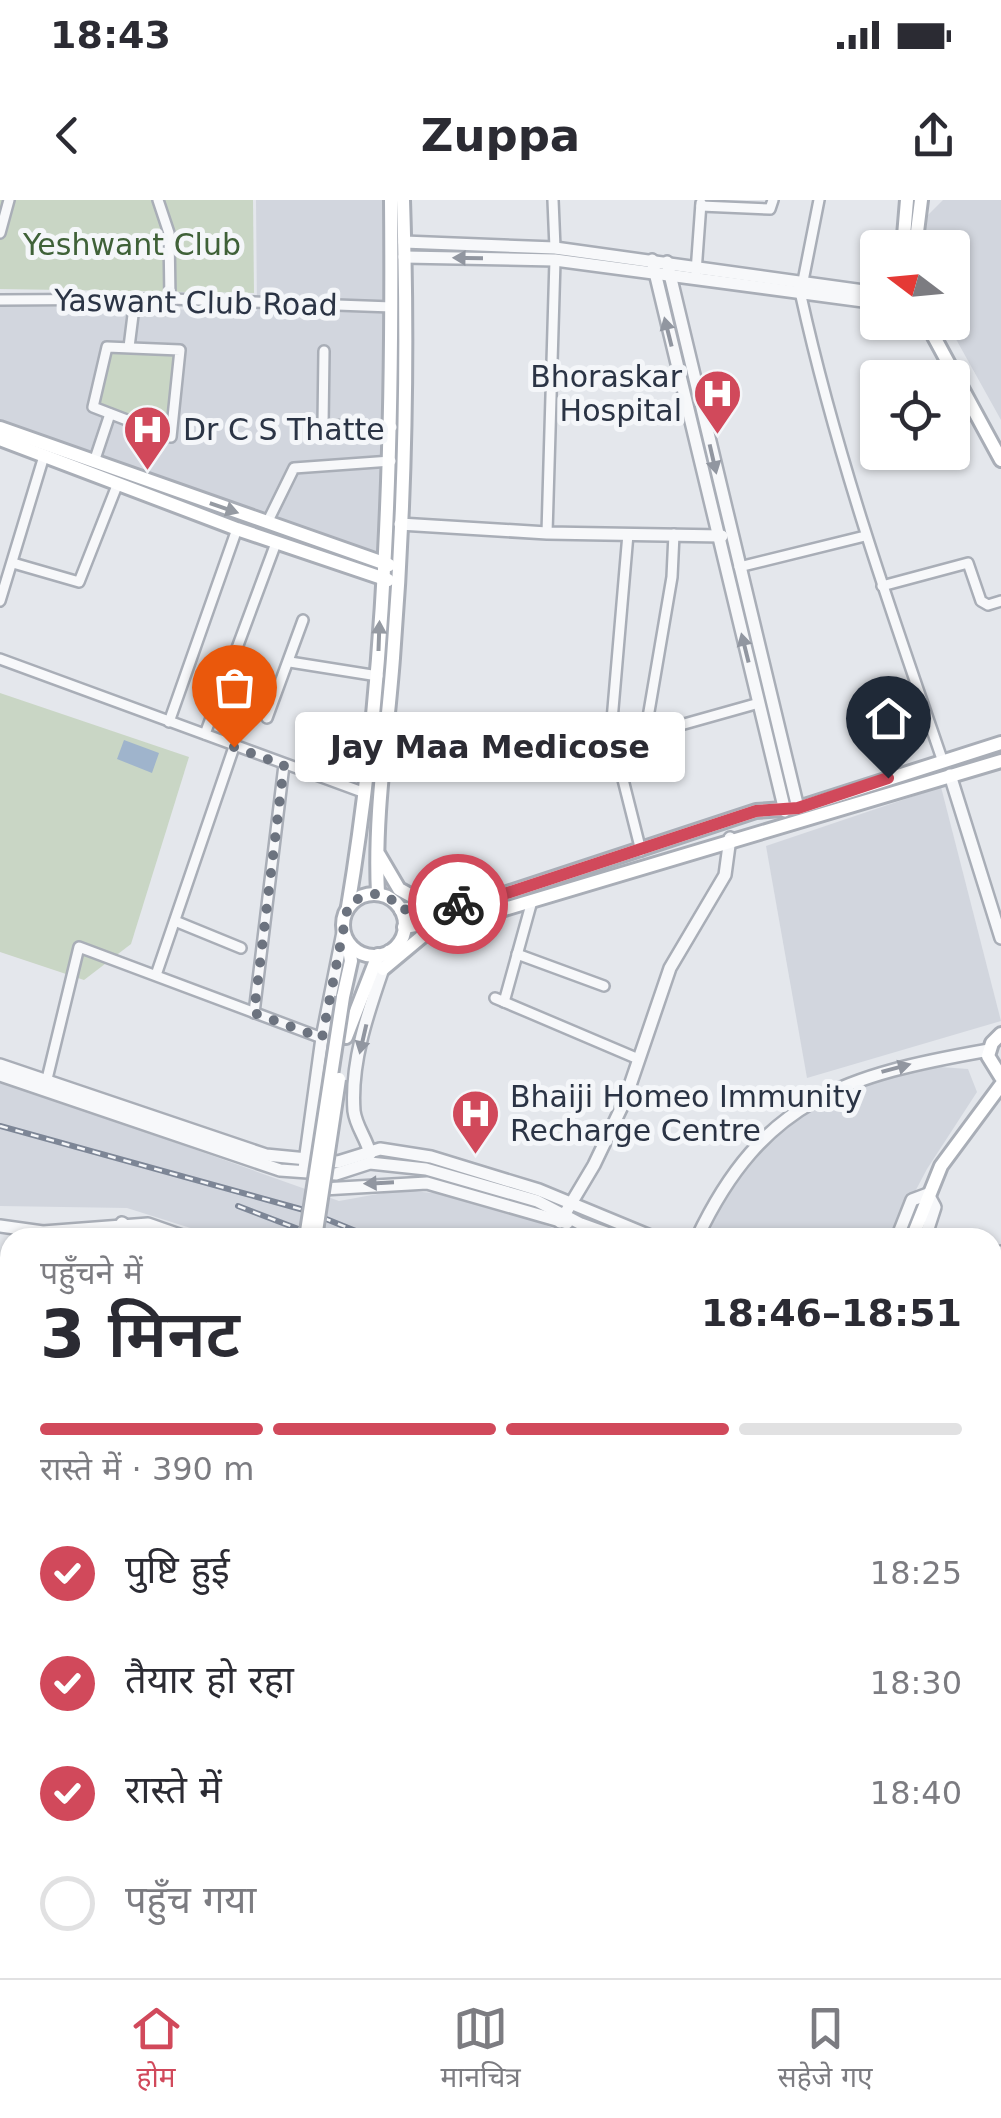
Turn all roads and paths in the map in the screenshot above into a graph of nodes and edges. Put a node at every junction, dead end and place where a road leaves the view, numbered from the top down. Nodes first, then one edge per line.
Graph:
1 (8, 200) edge
2 (158, 200) edge
3 (391, 200) edge
4 (403, 200) edge
5 (553, 200) edge
6 (773, 200) edge
7 (818, 200) edge
8 (908, 200) edge
9 (921, 200) edge
10 (701, 203) edge
11 (905, 230) edge
12 (917, 230) edge
13 (0, 233) edge
14 (410, 242) junction
15 (555, 254) junction
16 (409, 257) junction
17 (653, 266) junction
18 (668, 268) junction
19 (696, 272) junction
20 (802, 291) junction
21 (860, 293) edge
22 (0, 300) edge
23 (135, 300) junction
24 (170, 300) junction
25 (860, 300) edge
26 (392, 307) junction
27 (938, 340) edge
28 (938, 340) edge
29 (129, 347) junction
30 (324, 351) dead end
31 (110, 414) junction
32 (392, 427) junction
33 (0, 428) edge
34 (0, 439) edge
35 (1001, 450) edge
36 (44, 456) junction
37 (1001, 460) edge
38 (391, 461) junction
39 (94, 462) junction
40 (118, 484) junction
41 (267, 523) junction
42 (400, 524) junction
43 (237, 529) junction
44 (547, 534) junction
45 (628, 534) junction
46 (674, 534) junction
47 (731, 535) junction
48 (865, 536) junction
49 (718, 537) junction
50 (276, 543) junction
51 (13, 563) junction
52 (383, 563) junction
53 (740, 568) junction
54 (392, 576) junction
55 (882, 586) junction
56 (0, 601) edge
57 (1001, 601) edge
58 (303, 620) dead end
59 (0, 659) edge
60 (290, 662) junction
61 (378, 676) junction
62 (758, 703) junction
63 (267, 718) dead end
64 (169, 722) junction
65 (205, 734) junction
66 (1001, 743) edge
67 (234, 747) junction
68 (942, 760) junction
69 (1001, 760) edge
70 (284, 765) junction
71 (950, 775) junction
72 (364, 793) junction
73 (791, 805) junction
74 (730, 838) junction
75 (376, 848) junction
76 (642, 851) junction
77 (378, 894) junction
78 (532, 900) junction
79 (348, 906) junction
80 (437, 908) junction
81 (401, 910) junction
82 (175, 921) junction
83 (440, 922) junction
84 (404, 927) junction
85 (1000, 934) edge
86 (346, 938) junction
87 (240, 948) dead end
88 (517, 954) junction
89 (383, 959) junction
90 (156, 976) junction
91 (604, 986) dead end
92 (254, 1013) junction
93 (1001, 1034) edge
94 (322, 1038) junction
95 (989, 1050) junction
96 (636, 1058) junction
97 (0, 1065) edge
98 (0, 1075) edge
99 (1001, 1081) edge
100 (45, 1086) junction
101 (370, 1156) junction
102 (304, 1168) junction
103 (323, 1189) junction
104 (926, 1199) junction
105 (558, 1214) junction
106 (120, 1222) junction
107 (74, 1228) edge
108 (129, 1228) edge
109 (159, 1228) edge
110 (308, 1228) edge
111 (317, 1228) edge
112 (592, 1228) edge
113 (615, 1228) edge
114 (702, 1228) edge
115 (901, 1228) edge
116 (916, 1228) edge
117 (928, 1228) edge

1 - 13 street
2 - 24 street
3 - 26 main road
4 - 14 main road
5 - 15 street
6 - 10 street
7 - 20 street
8 - 11 main road
9 - 12 main road
10 - 19 street
14 - 15 street
14 - 16 main road
15 -> 16 street
15 - 17 street
15 - 44 street
16 - 42 main road
17 - 18 street
49 -> 17 street
18 - 19 street
18 -> 47 street
19 - 20 street
20 - 21 street
20 - 25 street
20 - 48 street
22 - 23 street, Yaswant Club Road
23 - 24 street, Yaswant Club Road
23 - 29 street
24 - 26 street, Yaswant Club Road
26 - 32 main road
27 - 35 main road
28 - 37 main road
29 - 31 street
29 - 31 street
30 - 32 street
31 - 39 street
32 - 38 main road
33 - 39 main road
34 - 36 main road
36 - 40 main road
36 - 51 street
38 - 41 street
38 - 52 main road
39 -> 41 main road
40 - 43 main road
40 - 51 street
41 - 52 main road
42 - 44 street
42 - 54 main road
43 - 50 main road
43 - 64 street
44 - 45 street
45 - 46 street
45 - 76 street
46 - 49 street
46 - 62 street
47 - 49 street
47 - 53 street
48 - 53 street
48 - 55 street
62 -> 49 street
50 - 54 main road
50 - 65 street
51 - 56 street
52 - 54 main road
53 - 73 street
61 -> 54 main road
54 - 75 main road
55 - 57 street
55 - 68 street
58 - 60 street
59 - 64 street
60 - 61 street
60 - 63 street
61 - 72 main road
62 - 73 street
64 - 65 street
65 - 67 street
66 - 68 main road
67 - 70 street
67 - 82 street
68 - 73 main road
69 - 71 main road
70 - 72 street
70 - 92 street
71 - 74 main road
71 - 85 street
72 - 79 main road
73 - 76 main road
74 - 78 main road
74 - 96 street
75 - 77 main road
75 - 80 main road
76 - 80 main road
77 - 79 main road
77 - 81 main road
78 - 83 main road
78 - 88 street
79 - 86 main road
80 - 81 main road
81 - 84 main road
82 - 87 street
82 - 90 street
83 - 84 main road
83 - 89 main road
84 - 89 main road
86 - 89 main road
86 - 94 street
86 - 110 main road, bridge
88 - 91 street
88 - 96 street
89 -> 101 street
89 - 103 main road, bridge
90 - 92 street
90 - 100 street
92 - 94 street
93 - 95 main road
94 - 102 street
95 - 99 main road
114 -> 95 street
96 - 105 street
97 - 100 street
98 - 100 street
99 - 104 main road
100 - 102 street
101 - 102 street
101 - 105 street
105 -> 103 street
103 - 111 main road, bridge
104 - 115 street
104 - 116 main road
104 - 117 street
105 - 112 street
105 - 113 street
106 - 107 street
106 - 108 street
106 - 109 street

